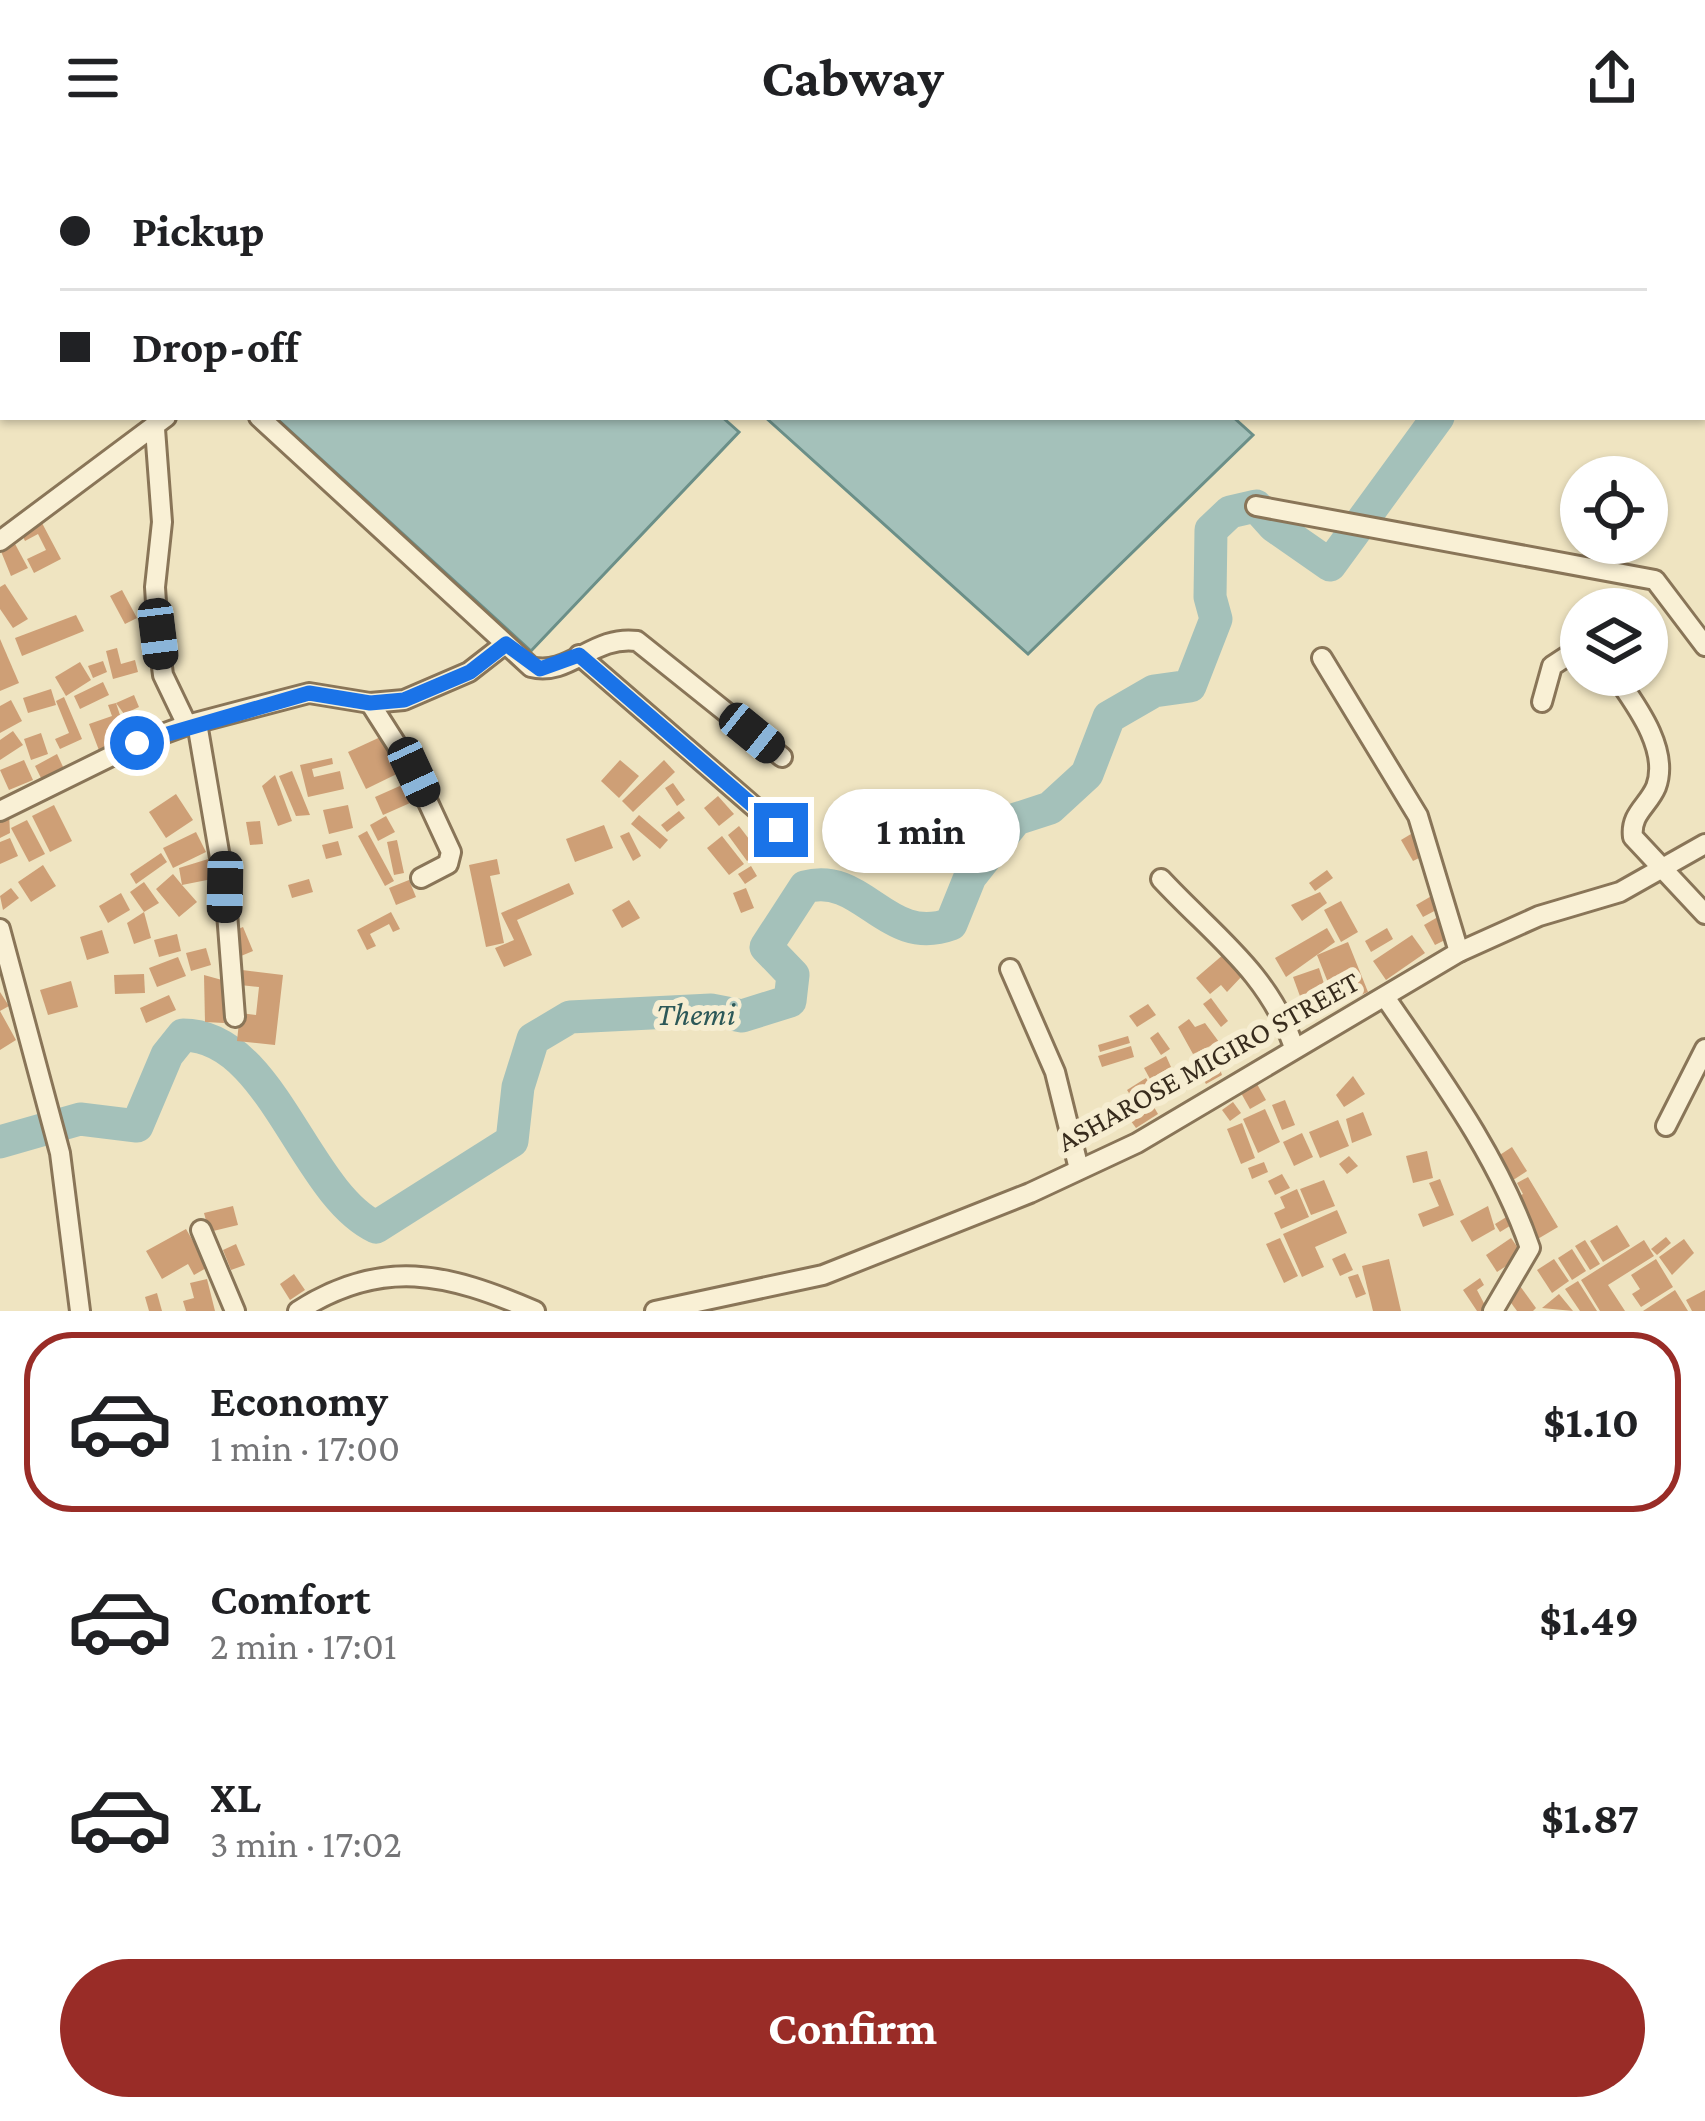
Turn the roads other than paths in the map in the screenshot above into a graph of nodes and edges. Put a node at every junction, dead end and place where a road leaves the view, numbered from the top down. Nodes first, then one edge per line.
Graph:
1 (262, 420) edge
2 (161, 423) edge
3 (1256, 506) dead end
4 (0, 541) edge
5 (506, 644) junction
6 (1705, 646) edge
7 (579, 655) junction
8 (1322, 658) dead end
9 (1560, 661) edge
10 (1629, 696) edge
11 (1542, 702) dead end
12 (370, 703) junction
13 (192, 724) junction
14 (782, 757) dead end
15 (0, 812) edge
16 (781, 830) dead end
17 (1705, 844) edge
18 (1665, 870) junction
19 (421, 878) dead end
20 (1161, 879) dead end
21 (1705, 914) edge
22 (0, 929) edge
23 (1460, 952) junction
24 (1010, 969) dead end
25 (1385, 997) junction
26 (235, 1017) dead end
27 (1294, 1047) junction
28 (1705, 1049) edge
29 (1666, 1126) dead end
30 (1079, 1169) junction
31 (201, 1230) dead end
32 (666, 1310) edge
33 (80, 1311) edge
34 (236, 1311) edge
35 (298, 1311) edge
36 (535, 1311) edge
37 (1493, 1311) edge

1 - 5 street
2 - 4 street
2 - 13 street
3 - 6 street
5 - 7 street
5 - 12 street
7 - 14 street
7 - 16 street
8 - 23 street
9 - 11 street
10 - 18 street
12 - 13 street
12 - 19 street
13 - 15 street
13 - 26 street
17 - 18 street, ASHAROSE MIGIRO STREET
18 - 21 street
18 - 23 street, ASHAROSE MIGIRO STREET
20 - 27 street
22 - 33 street
23 - 25 street, ASHAROSE MIGIRO STREET
24 - 30 street
25 - 27 street, ASHAROSE MIGIRO STREET
25 - 37 street
27 - 30 street, ASHAROSE MIGIRO STREET
28 - 29 street
30 - 32 street, ASHAROSE MIGIRO STREET
31 - 34 street
35 - 36 street

